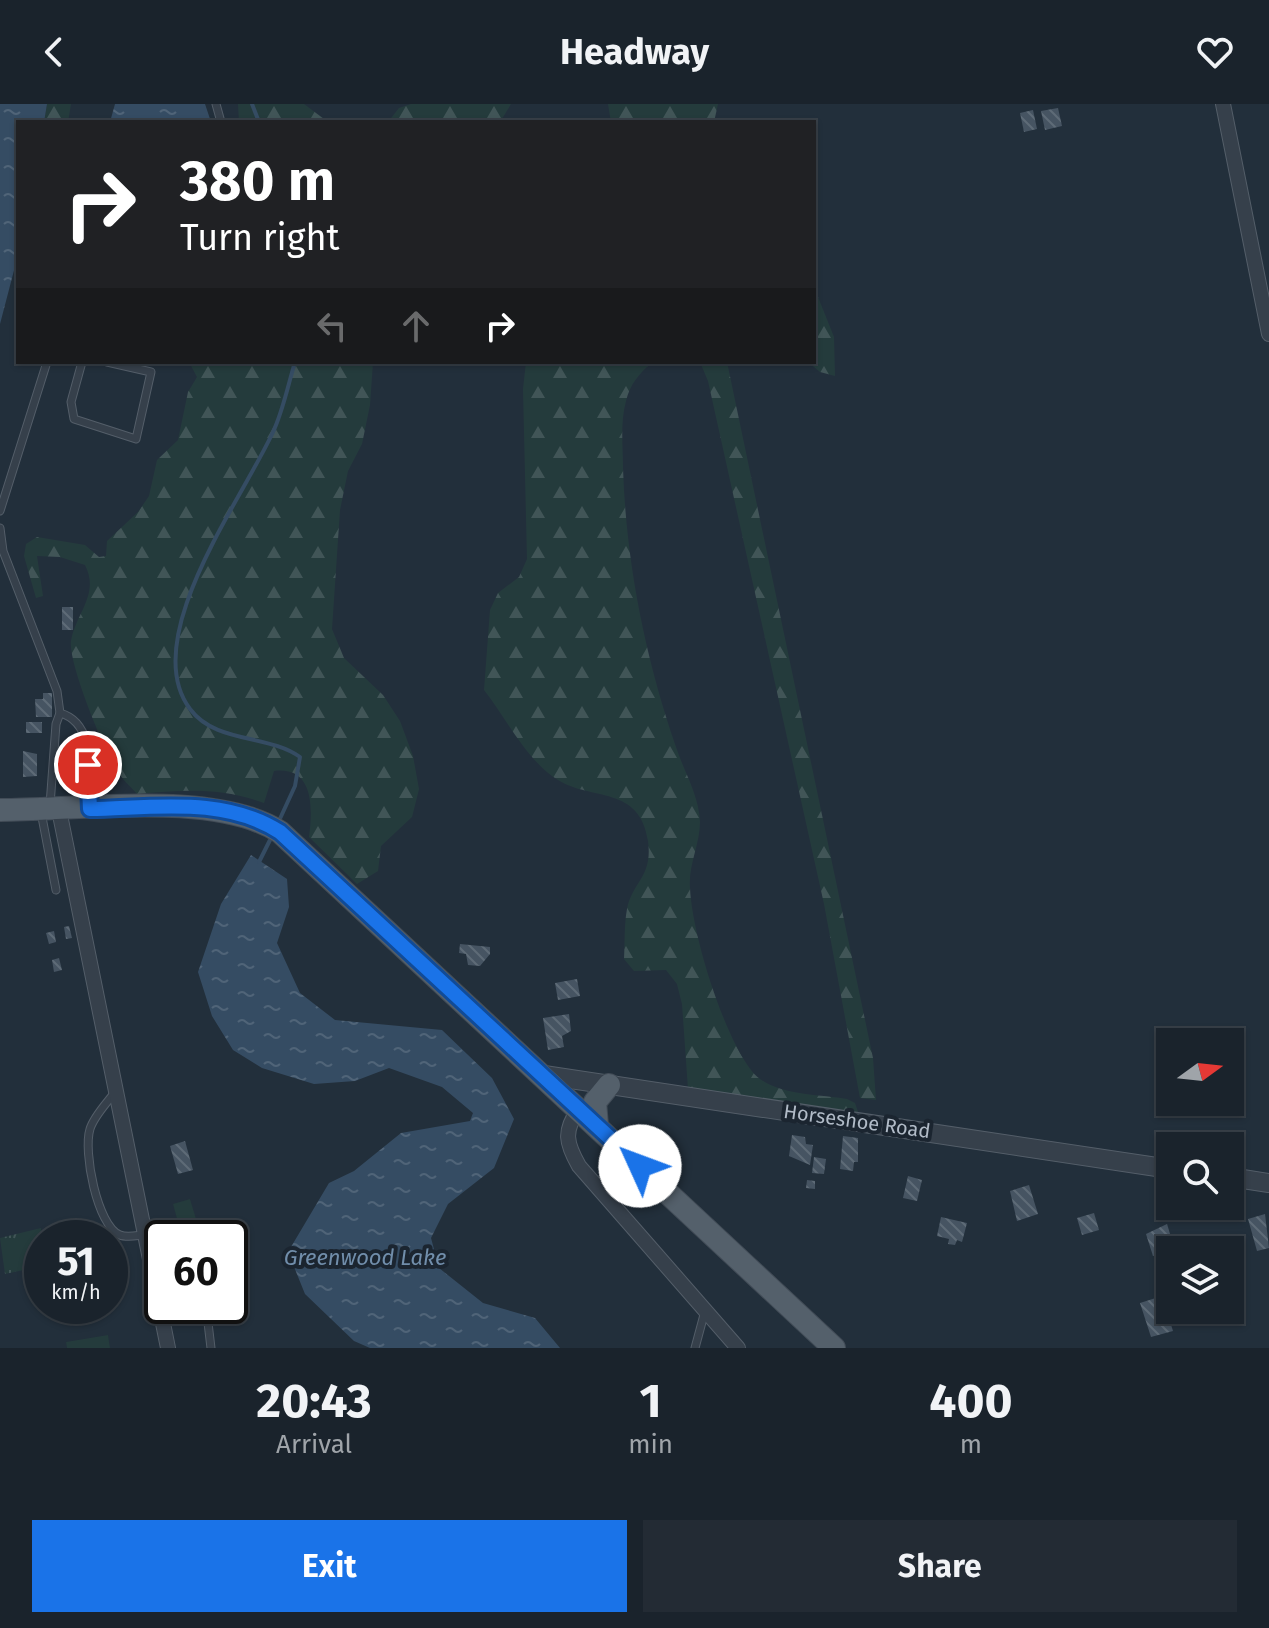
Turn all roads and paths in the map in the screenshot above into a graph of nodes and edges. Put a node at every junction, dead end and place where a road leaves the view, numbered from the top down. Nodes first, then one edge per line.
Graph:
1 (1223, 104) edge
2 (1269, 334) edge
3 (46, 364) edge
4 (81, 364) edge
5 (116, 364) edge
6 (0, 511) edge
7 (0, 528) edge
8 (60, 713) junction
9 (90, 809) junction
10 (0, 810) edge
11 (50, 810) junction
12 (56, 890) dead end
13 (544, 1075) junction
14 (609, 1085) junction
15 (117, 1089) junction
16 (579, 1109) junction
17 (597, 1126) junction
18 (1156, 1167) edge
19 (1244, 1179) edge
20 (1269, 1183) edge
21 (144, 1225) edge
22 (144, 1235) edge
23 (705, 1310) junction
24 (165, 1324) edge
25 (208, 1324) edge
26 (168, 1348) edge
27 (211, 1348) edge
28 (695, 1348) edge
29 (738, 1348) edge
30 (834, 1348) edge

1 - 2 street
3 - 6 lane
4 - 5 lane
7 - 8 lane
8 - 9 lane
8 - 11 lane
9 - 11 main road
9 - 13 main road
10 - 11 main road
11 - 12 lane
11 - 15 street
13 - 14 street, Horseshoe Road
13 - 16 main road
14 - 17 main road
14 - 18 street, Horseshoe Road
15 - 21 street
15 - 22 lane
16 - 17 main road
16 - 23 street
17 - 30 main road
19 - 20 street
23 - 28 lane
23 - 29 street
24 - 26 street
25 - 27 lane

